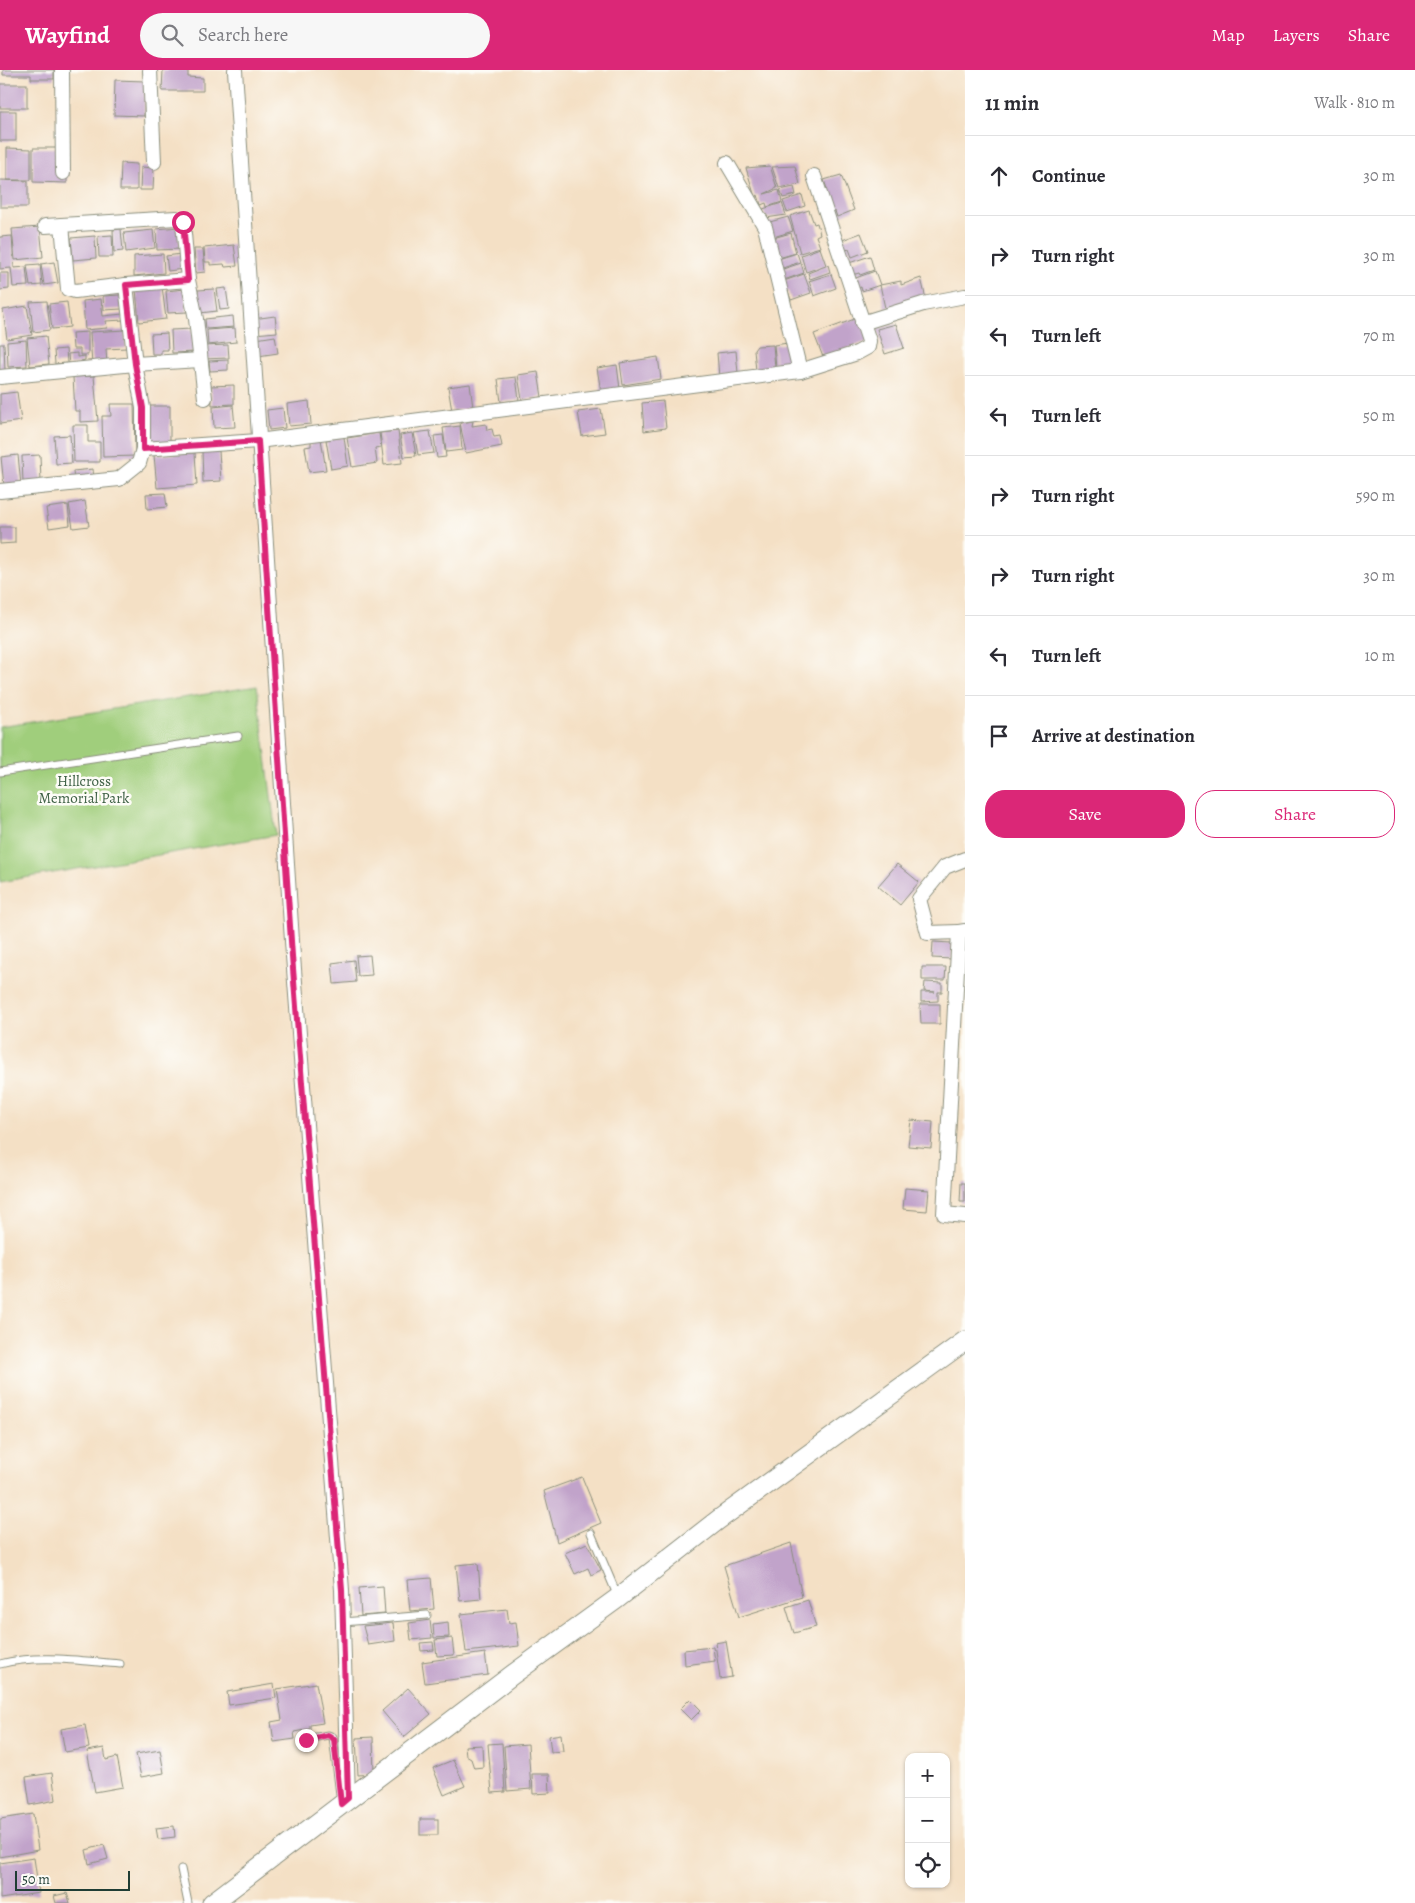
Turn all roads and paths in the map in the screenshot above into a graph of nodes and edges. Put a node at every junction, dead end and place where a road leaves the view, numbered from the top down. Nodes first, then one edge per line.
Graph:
1 (62, 70) edge
2 (150, 70) edge
3 (235, 70) edge
4 (154, 162) dead end
5 (726, 163) dead end
6 (63, 173) dead end
7 (814, 176) dead end
8 (62, 225) junction
9 (46, 226) dead end
10 (188, 280) junction
11 (126, 285) junction
12 (965, 296) edge
13 (862, 323) junction
14 (200, 360) junction
15 (135, 364) junction
16 (800, 371) junction
17 (0, 377) edge
18 (205, 398) dead end
19 (258, 441) junction
20 (143, 449) junction
21 (0, 491) edge
22 (238, 736) dead end
23 (0, 772) edge
24 (965, 860) edge
25 (962, 932) edge
26 (965, 1216) edge
27 (965, 1341) edge
28 (591, 1533) dead end
29 (618, 1598) junction
30 (427, 1615) dead end
31 (343, 1622) junction
32 (0, 1664) edge
33 (120, 1664) dead end
34 (306, 1740) dead end
35 (345, 1801) junction
36 (180, 1869) dead end
37 (188, 1903) edge
38 (212, 1903) edge

1 - 6 street
2 - 4 street
3 - 19 street
5 - 16 street
7 - 13 street
8 - 9 street
8 - 10 street
8 - 11 street
10 - 11 street
10 - 14 street
11 - 15 street
12 - 13 street
13 - 16 street
14 - 15 street
14 - 18 street
15 - 17 street
15 - 20 street
16 - 19 street
19 - 20 street
19 - 31 street
20 - 21 street
22 - 23 lane
24 - 25 street
25 - 26 street
27 - 29 street
28 - 29 lane
29 - 35 street
30 - 31 lane
31 - 35 street
32 - 33 lane
34 - 35 lane
35 - 38 street
36 - 37 lane

